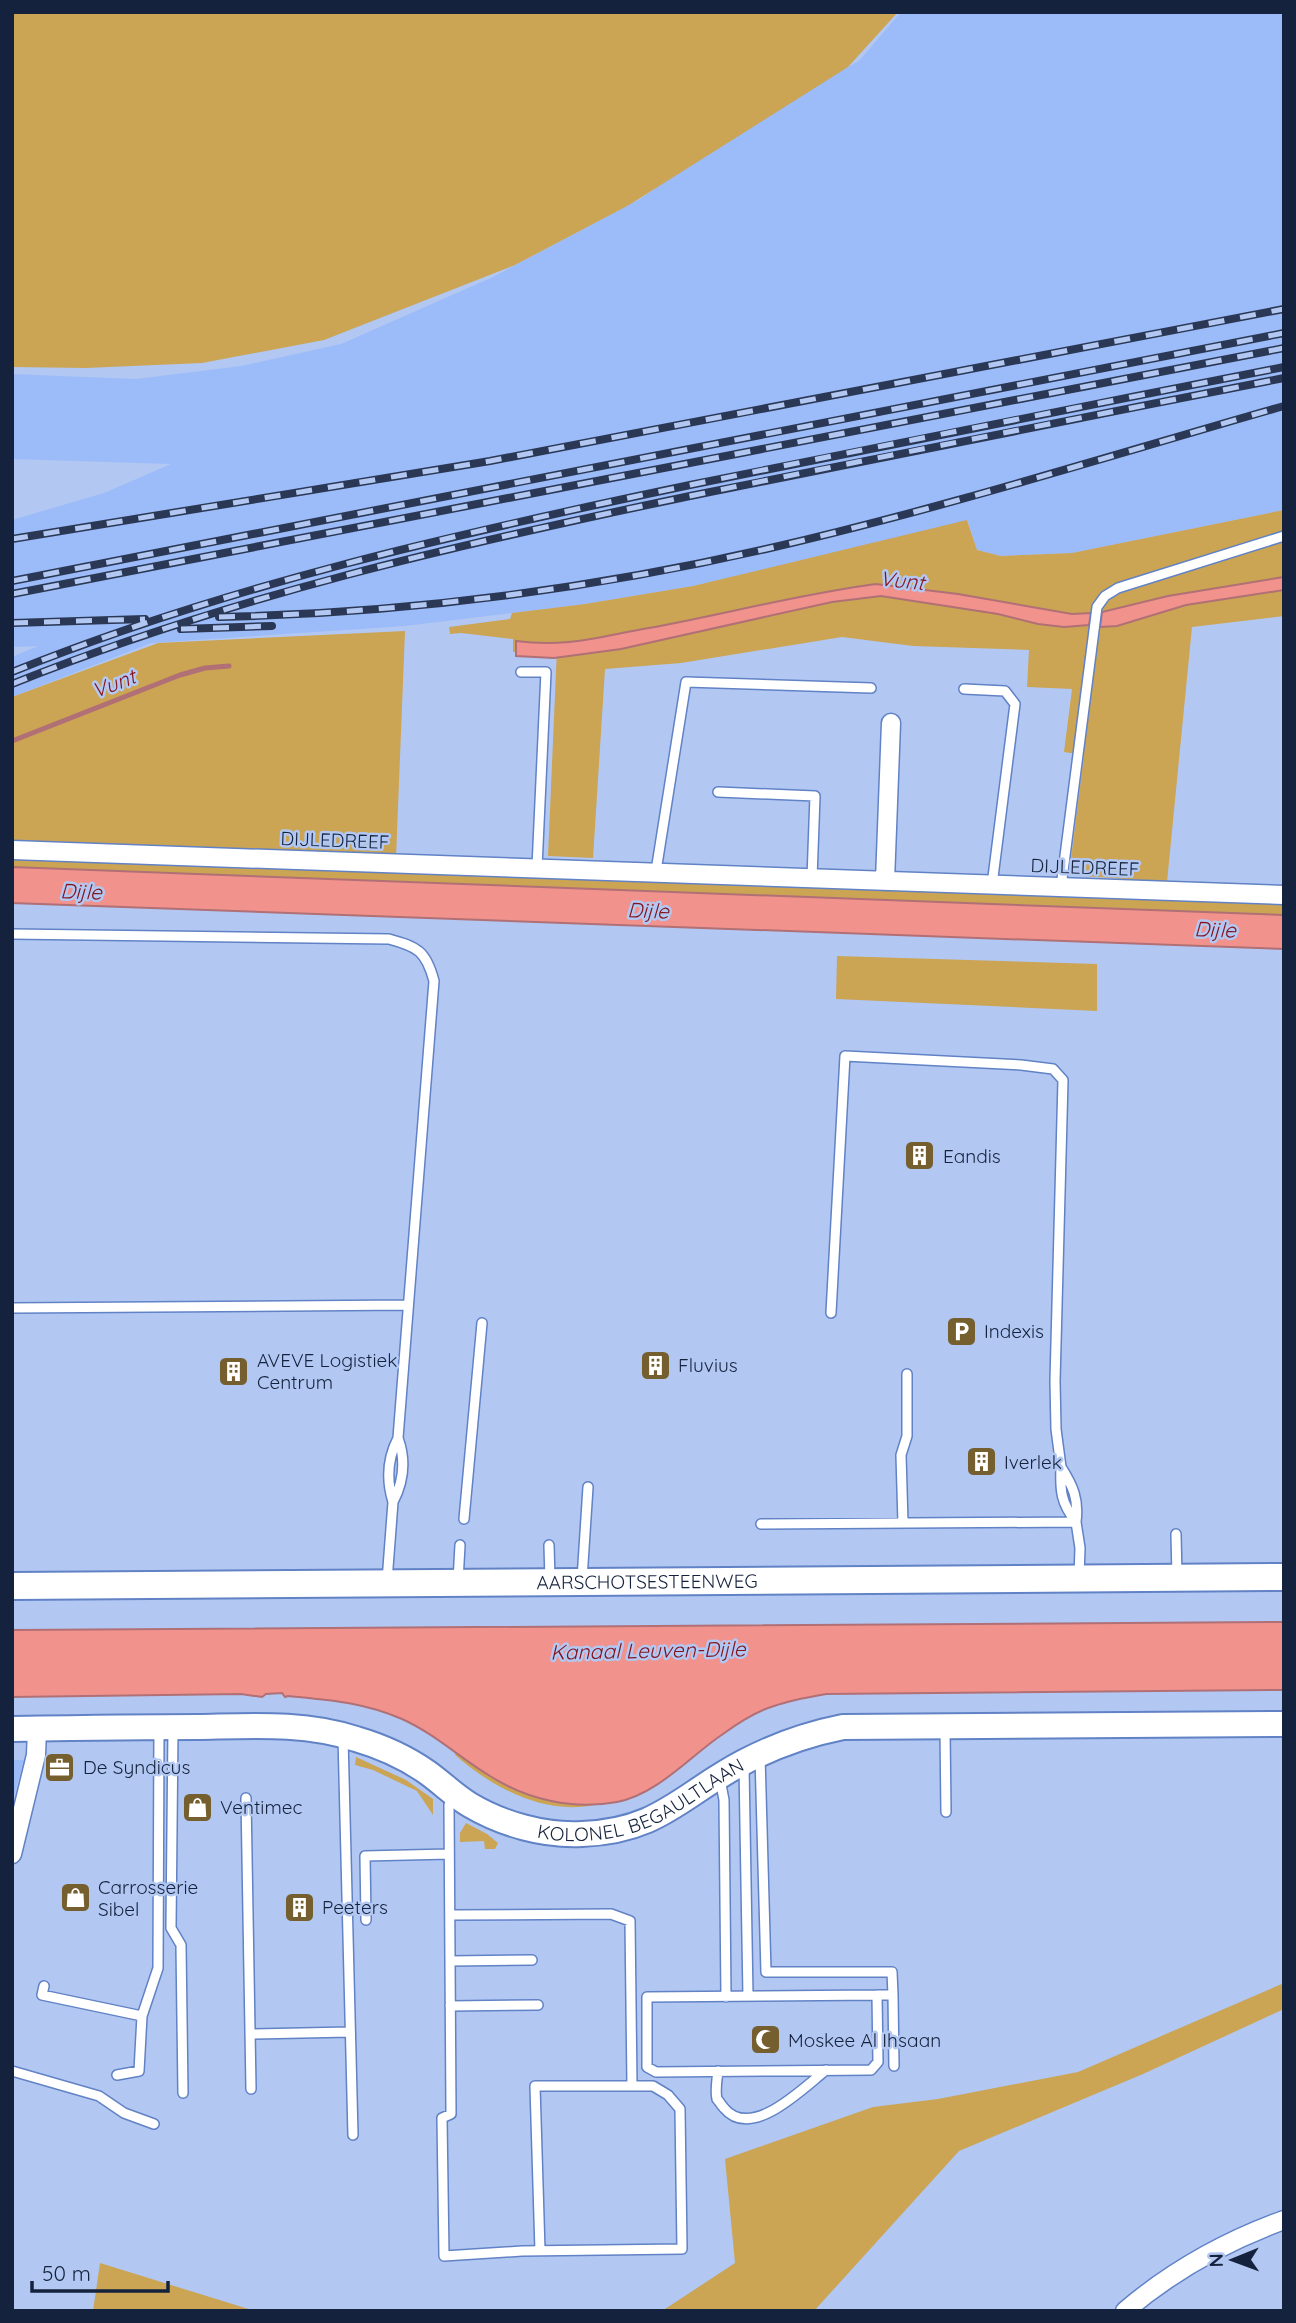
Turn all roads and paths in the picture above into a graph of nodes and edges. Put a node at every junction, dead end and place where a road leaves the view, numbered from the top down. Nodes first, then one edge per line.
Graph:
1 (1284, 536) edge
2 (521, 672) dead end
3 (871, 688) dead end
4 (964, 689) dead end
5 (891, 723) dead end
6 (718, 792) dead end
7 (12, 849) edge
8 (537, 867) junction
9 (656, 871) junction
10 (812, 878) junction
11 (885, 881) junction
12 (992, 885) junction
13 (1060, 887) junction
14 (1284, 895) edge
15 (12, 934) edge
16 (408, 1305) junction
17 (12, 1308) edge
18 (831, 1313) dead end
19 (482, 1323) dead end
20 (907, 1374) dead end
21 (588, 1487) dead end
22 (464, 1519) dead end
23 (1076, 1522) junction
24 (903, 1523) junction
25 (761, 1524) dead end
26 (1176, 1534) dead end
27 (460, 1545) dead end
28 (550, 1545) dead end
29 (1284, 1577) edge
30 (1079, 1578) junction
31 (1177, 1578) junction
32 (550, 1582) junction
33 (582, 1582) junction
34 (387, 1583) junction
35 (458, 1583) junction
36 (12, 1586) edge
37 (1284, 1724) edge
38 (945, 1725) junction
39 (166, 1727) junction
40 (37, 1728) junction
41 (12, 1729) edge
42 (343, 1735) junction
43 (752, 1758) junction
44 (720, 1776) junction
45 (455, 1795) junction
46 (246, 1798) dead end
47 (946, 1812) dead end
48 (12, 1854) edge
49 (449, 1854) junction
50 (450, 1915) junction
51 (366, 1920) dead end
52 (532, 1960) dead end
53 (450, 1961) junction
54 (44, 1986) dead end
55 (877, 1995) junction
56 (893, 1995) junction
57 (748, 1996) junction
58 (726, 1997) junction
59 (538, 2005) dead end
60 (450, 2006) junction
61 (142, 2016) junction
62 (351, 2032) junction
63 (250, 2035) junction
64 (894, 2066) dead end
65 (826, 2070) junction
66 (12, 2071) edge
67 (718, 2071) junction
68 (117, 2075) dead end
69 (632, 2086) junction
70 (251, 2089) dead end
71 (183, 2093) dead end
72 (154, 2124) dead end
73 (353, 2136) dead end
74 (1284, 2220) edge
75 (540, 2251) junction
76 (1125, 2311) edge

1 - 13 lane
2 - 8 lane
3 - 9 lane
4 - 12 lane
5 - 11 street
6 - 10 lane
7 - 8 street, DIJLEDREEF
8 - 9 street, DIJLEDREEF
9 - 10 street, DIJLEDREEF
10 - 11 street, DIJLEDREEF
11 - 12 street, DIJLEDREEF
12 - 13 street, DIJLEDREEF
13 - 14 street, DIJLEDREEF
15 - 16 lane
16 - 17 lane
16 - 34 lane
18 - 23 lane
19 - 22 lane
20 - 24 lane
21 - 33 lane
23 - 24 lane
23 - 30 lane
24 - 25 lane
26 - 31 lane
27 - 35 lane
28 - 32 lane
29 - 31 main road, AARSCHOTSESTEENWEG
30 - 31 main road, AARSCHOTSESTEENWEG
30 - 33 main road, AARSCHOTSESTEENWEG
32 - 33 main road, AARSCHOTSESTEENWEG
32 - 35 main road, AARSCHOTSESTEENWEG
34 - 35 main road, AARSCHOTSESTEENWEG
34 - 36 main road, AARSCHOTSESTEENWEG
37 - 38 street, KOLONEL BEGAULTLAAN
38 - 43 street, KOLONEL BEGAULTLAAN
38 - 47 lane
39 - 40 street, KOLONEL BEGAULTLAAN
39 - 42 street, KOLONEL BEGAULTLAAN
39 - 61 lane
39 - 71 lane
40 - 41 street, KOLONEL BEGAULTLAAN
40 - 48 street
42 - 45 street, KOLONEL BEGAULTLAAN
42 - 62 lane
43 - 44 street, KOLONEL BEGAULTLAAN
43 - 56 lane
43 - 57 lane
44 - 45 street, KOLONEL BEGAULTLAAN
44 - 58 lane
45 - 49 lane
46 - 63 lane
49 - 50 lane
49 - 51 lane
50 - 53 lane
50 - 69 lane
52 - 53 lane
53 - 60 lane
54 - 61 lane
55 - 56 lane
55 - 57 lane
55 - 65 lane
56 - 64 lane
57 - 58 lane
58 - 67 lane
59 - 60 lane
60 - 75 lane
61 - 68 lane
62 - 63 lane
62 - 73 lane
63 - 70 lane
65 - 67 lane
65 - 67 lane
66 - 72 lane
69 - 75 lane
69 - 75 lane
74 - 76 street

